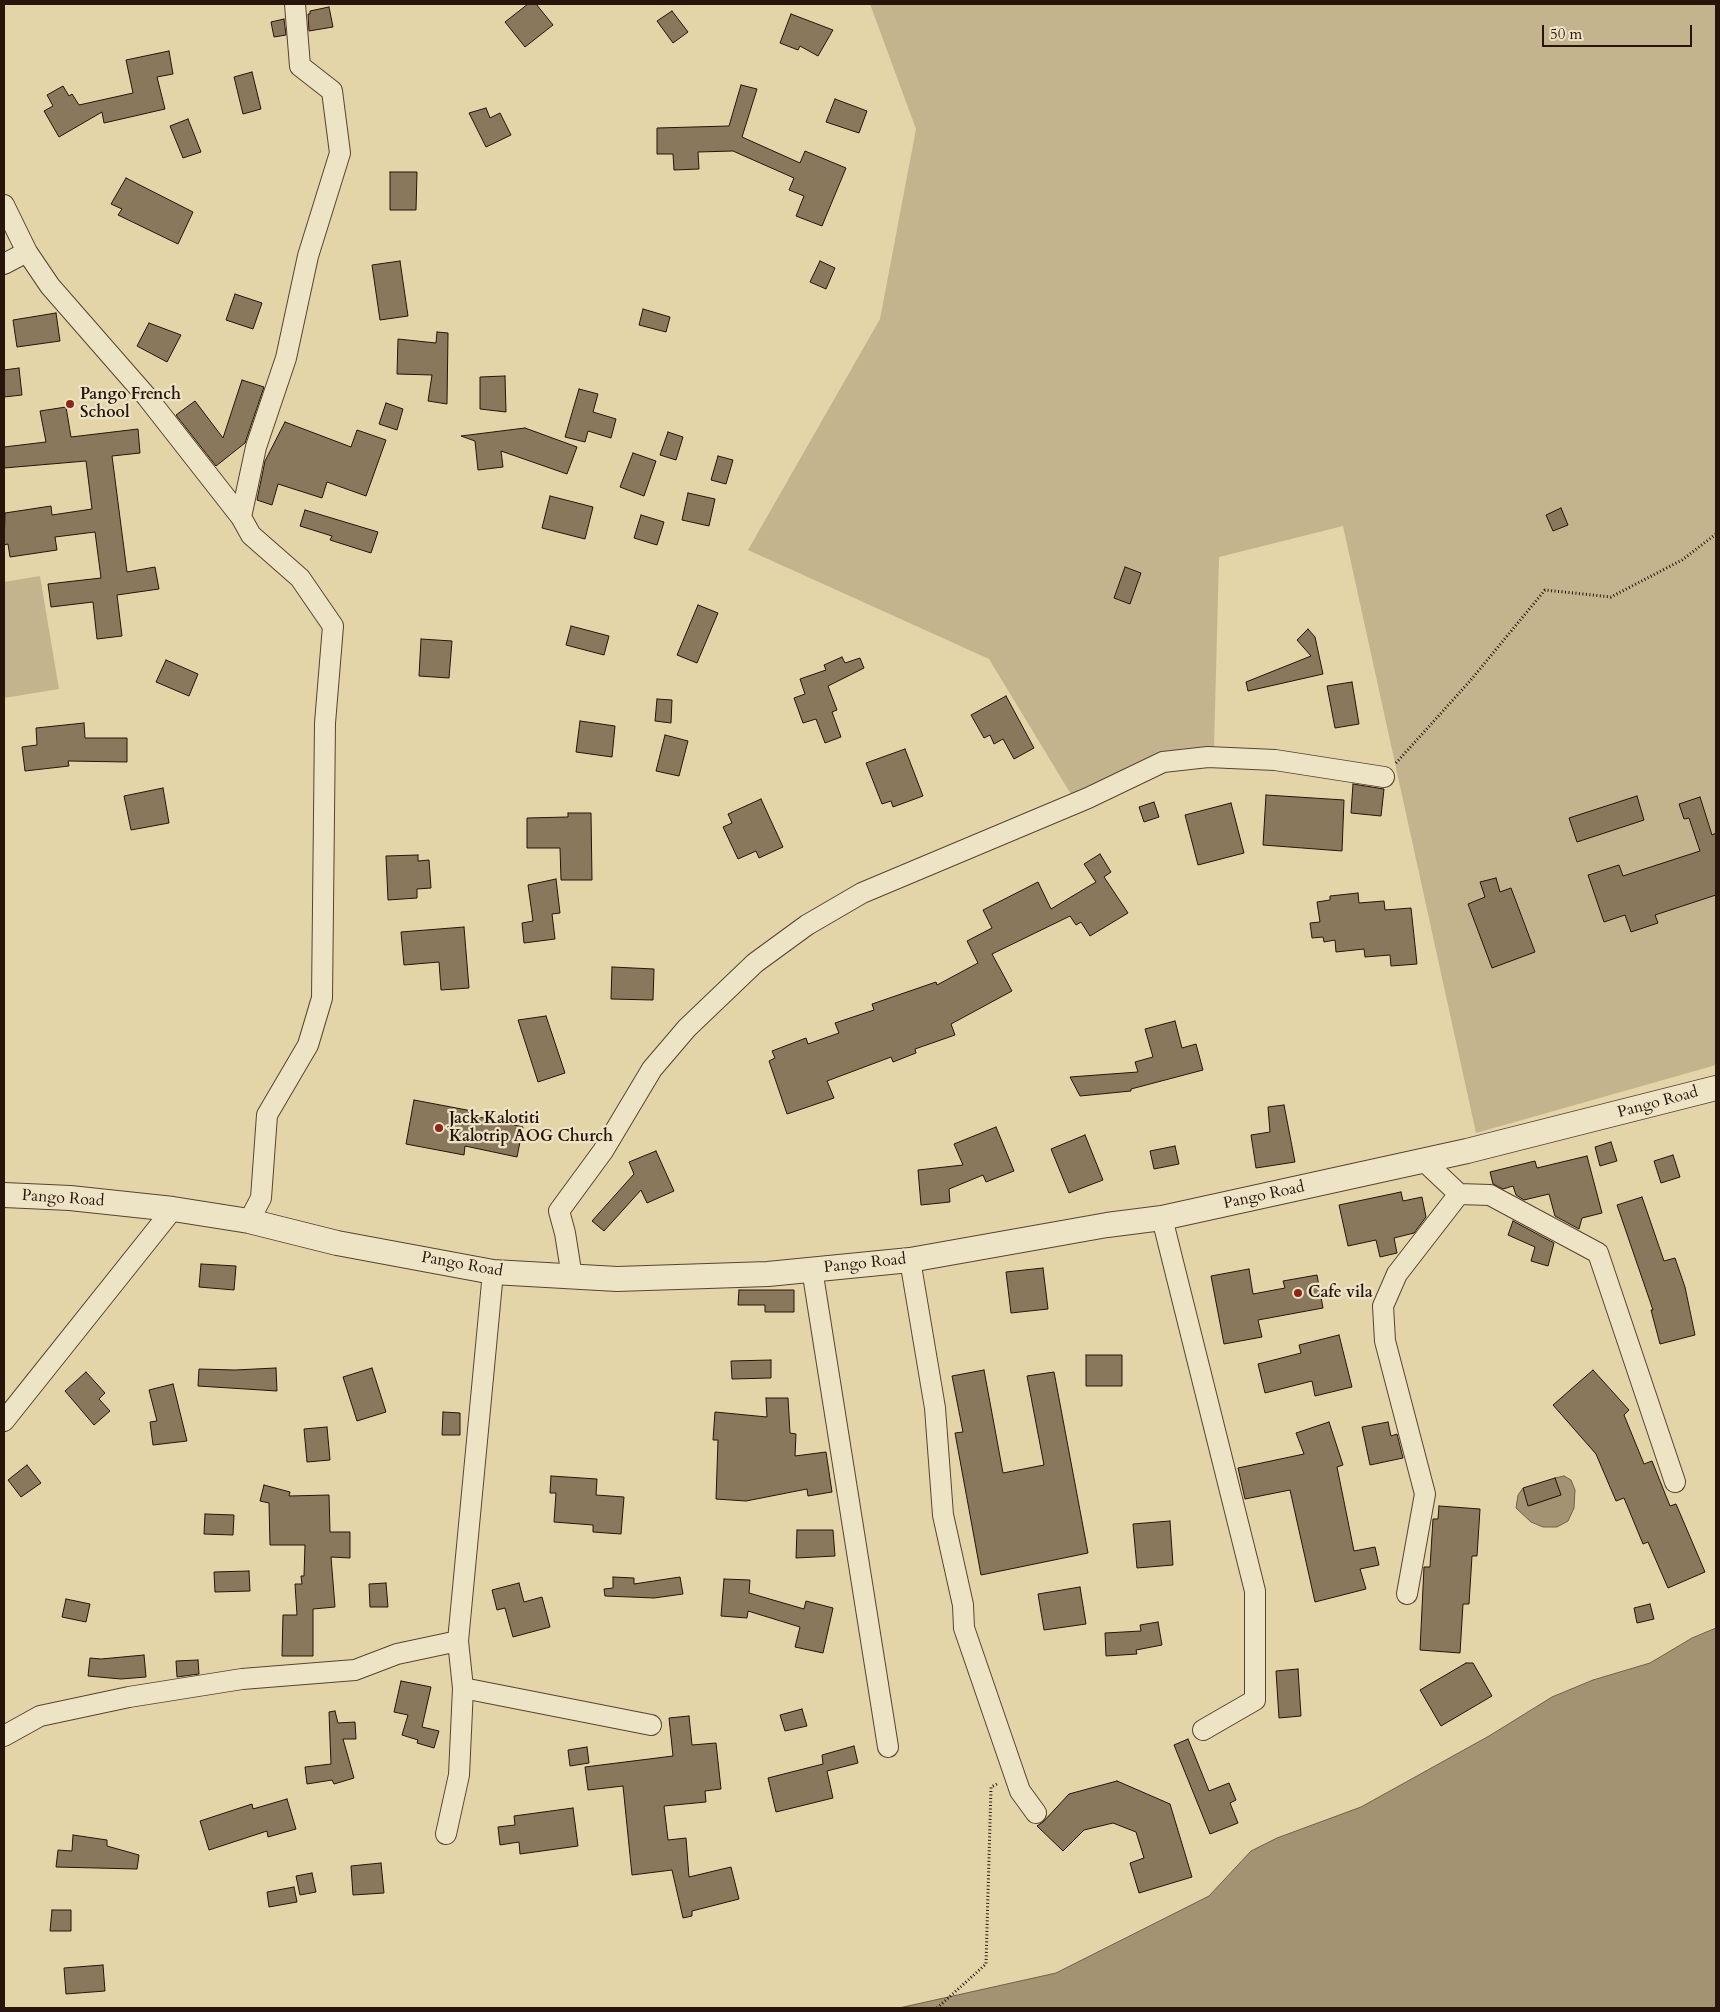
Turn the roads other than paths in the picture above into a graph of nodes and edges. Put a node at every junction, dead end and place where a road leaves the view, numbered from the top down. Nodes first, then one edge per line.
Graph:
1 (295, 4) edge
2 (4, 205) edge
3 (27, 252) junction
4 (4, 264) edge
5 (241, 517) junction
6 (1384, 777) road end
7 (1716, 1088) edge
8 (1424, 1161) junction
9 (1459, 1194) junction
10 (4, 1195) edge
11 (173, 1209) junction
12 (1162, 1218) junction
13 (249, 1221) junction
14 (910, 1260) junction
15 (812, 1269) junction
16 (493, 1272) junction
17 (572, 1276) junction
18 (4, 1421) edge
19 (1675, 1482) dead end
20 (1408, 1594) dead end
21 (458, 1641) junction
22 (463, 1688) junction
23 (651, 1725) dead end
24 (1203, 1730) dead end
25 (4, 1736) edge
26 (888, 1748) dead end
27 (1036, 1813) dead end
28 (446, 1834) dead end

1 - 5 street
2 - 3 street
3 - 4 street
3 - 5 street
5 - 13 street
6 - 17 street
7 - 8 street, Pango Road
8 - 9 street
8 - 12 street, Pango Road
9 - 19 street
9 - 20 street
10 - 11 street, Pango Road
11 - 13 street, Pango Road
11 - 18 street
12 - 14 street, Pango Road
12 - 24 street
13 - 16 street, Pango Road
14 - 15 street, Pango Road
14 - 27 street
15 - 17 street, Pango Road
15 - 26 street
16 - 17 street, Pango Road
16 - 21 street
21 - 22 street
21 - 25 street
22 - 23 street
22 - 28 street

